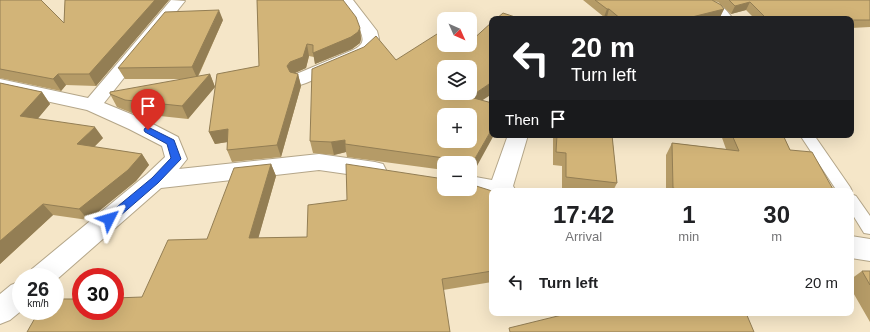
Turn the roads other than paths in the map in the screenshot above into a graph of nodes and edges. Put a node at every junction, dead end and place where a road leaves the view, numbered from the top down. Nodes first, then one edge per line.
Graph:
1 (345, 0) edge
2 (701, 0) edge
3 (178, 1) edge
4 (726, 16) edge
5 (300, 79) dead end
6 (0, 85) edge
7 (92, 105) junction
8 (517, 138) edge
9 (809, 138) edge
10 (397, 174) edge
11 (155, 180) junction
12 (477, 187) edge
13 (503, 188) edge
14 (843, 188) edge
15 (489, 189) edge
16 (854, 204) edge
17 (870, 228) edge
18 (854, 247) edge
19 (870, 250) edge
20 (52, 268) edge
21 (12, 301) edge
22 (0, 311) edge

1 - 5 street
2 - 4 lane
3 - 7 street
6 - 7 street
7 - 11 street
8 - 13 street
9 - 14 lane
10 - 11 street
11 - 20 street
12 - 15 street
16 - 17 lane
18 - 19 street
21 - 22 street

